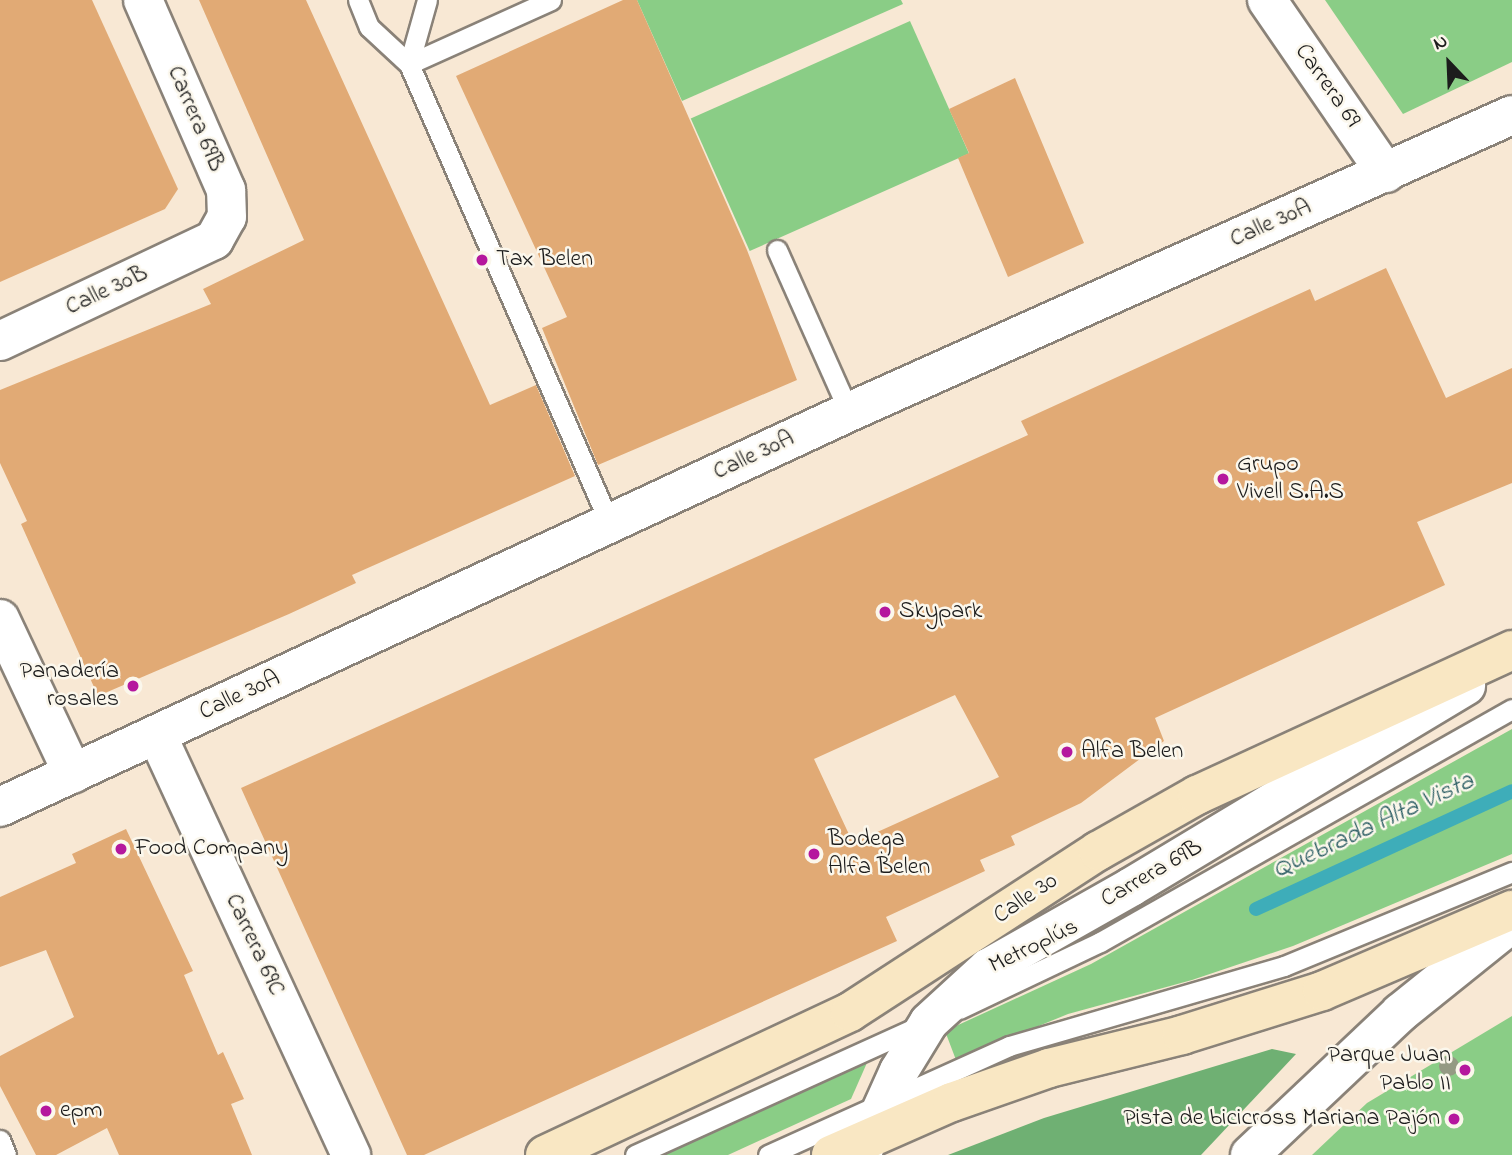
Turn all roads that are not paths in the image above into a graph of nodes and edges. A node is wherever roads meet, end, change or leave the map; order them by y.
1 (143, 0) edge
2 (358, 0) edge
3 (427, 0) edge
4 (551, 0) edge
5 (1267, 0) edge
6 (409, 64) junction
7 (1512, 116) edge
8 (1386, 173) junction
9 (214, 240) joint
10 (777, 250) dead end
11 (0, 341) edge
12 (849, 412) junction
13 (609, 522) junction
14 (0, 619) edge
15 (1512, 650) edge
16 (1512, 659) edge
17 (1512, 709) edge
18 (157, 735) junction
19 (73, 774) junction
20 (0, 807) edge
21 (1512, 872) edge
22 (1512, 910) edge
23 (1512, 923) edge
24 (929, 1022) junction
25 (884, 1102) junction
26 (0, 1140) edge
27 (864, 1147) edge
28 (6, 1155) edge
29 (351, 1155) edge
30 (545, 1155) edge
31 (635, 1155) edge
32 (768, 1155) edge
33 (831, 1155) edge
34 (1250, 1155) edge

1 - 9 street, Carrera 69B
2 - 6 lane
3 - 6 lane
4 - 6 lane
5 - 8 street, Carrera 69
6 - 13 lane
7 - 8 street, Calle 30A
8 - 12 street, Calle 30A
9 - 11 street, Calle 30B
10 - 12 lane
12 - 13 street, Calle 30A
13 - 18 street, Calle 30A
14 - 19 street
15 - 30 main road, Calle 30
16 - 24 street, Carrera 69B
17 - 24 lane, Metroplús
18 - 19 street, Calle 30A
18 - 29 street, Carrera 69C
19 - 20 street, Calle 30A
21 - 25 lane
22 - 27 main road
23 - 34 street
24 - 25 street, Carrera 69B
24 - 31 lane, Metroplús
25 - 27 street, Carrera 69B
25 - 32 lane
26 - 28 lane
27 - 33 main road

